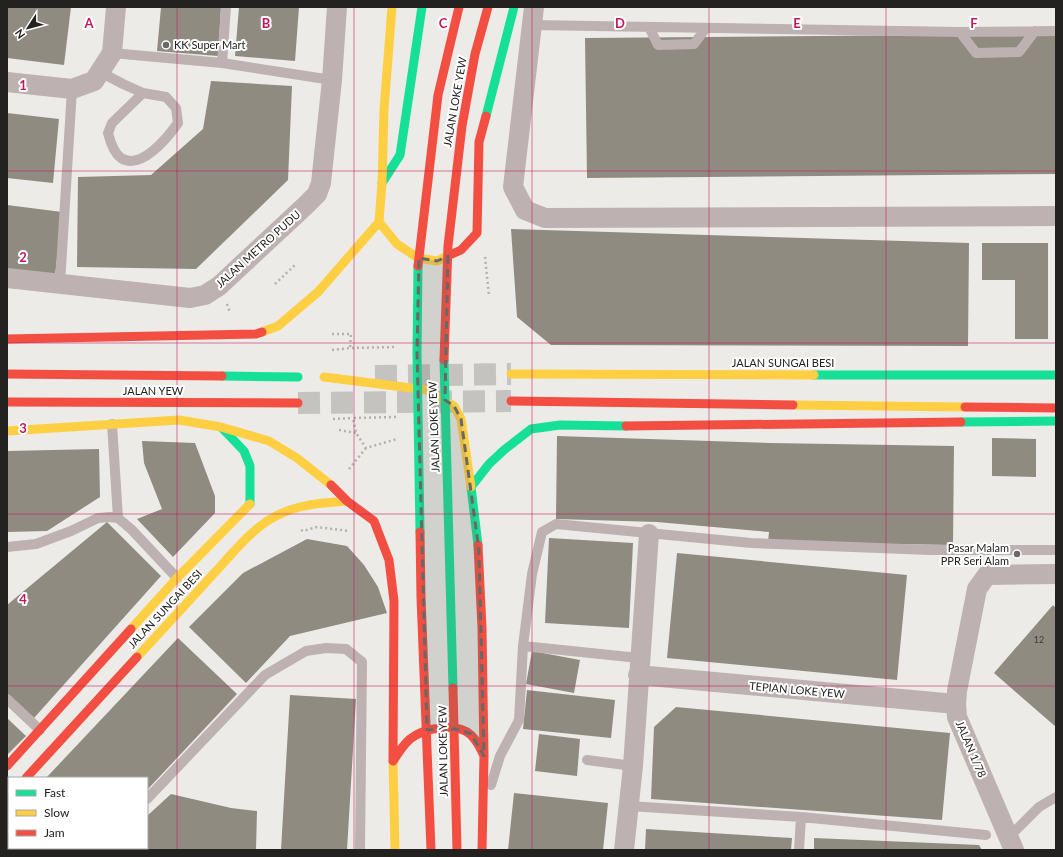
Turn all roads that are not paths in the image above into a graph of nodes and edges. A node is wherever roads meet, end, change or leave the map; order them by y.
1 (116, 7) edge
2 (226, 7) edge
3 (337, 7) edge
4 (392, 7) edge
5 (459, 7) edge
6 (488, 7) edge
7 (514, 7) edge
8 (421, 11) edge
9 (533, 16) edge
10 (649, 27) junction
11 (706, 28) junction
12 (1035, 31) junction
13 (1056, 31) edge
14 (960, 32) junction
15 (112, 53) junction
16 (222, 63) junction
17 (100, 72) junction
18 (332, 80) junction
19 (7, 82) edge
20 (72, 90) junction
21 (143, 93) junction
22 (382, 183) junction
23 (1056, 216) edge
24 (379, 222) junction
25 (7, 278) edge
26 (60, 284) junction
27 (7, 339) edge
28 (7, 374) edge
29 (511, 374) tunnel mouth
30 (1056, 375) edge
31 (298, 377) dead end
32 (324, 377) dead end
33 (511, 401) tunnel mouth
34 (7, 402) edge
35 (298, 403) tunnel mouth
36 (1056, 408) edge
37 (1056, 421) edge
38 (112, 424) junction
39 (221, 427) junction
40 (7, 431) edge
41 (471, 486) junction
42 (347, 501) junction
43 (118, 518) junction
44 (649, 534) junction
45 (7, 546) edge
46 (1056, 550) edge
47 (1056, 574) edge
48 (177, 578) junction
49 (523, 646) junction
50 (639, 667) junction
51 (7, 699) edge
52 (956, 704) junction
53 (40, 730) junction
54 (484, 756) junction
55 (586, 760) dead end
56 (393, 761) junction
57 (7, 766) edge
58 (633, 766) junction
59 (27, 777) edge
60 (1056, 797) edge
61 (148, 798) edge
62 (629, 806) junction
63 (483, 810) junction
64 (801, 817) junction
65 (986, 836) dead end
66 (1011, 844) edge
67 (360, 850) edge
68 (395, 850) edge
69 (431, 850) edge
70 (457, 850) edge
71 (482, 850) edge
72 (624, 850) edge
73 (799, 850) edge

1 - 15 street
2 - 16 lane
3 - 18 street, JALAN METRO PUDU
4 - 22 main road
5 - 69 main road, JALAN LOKE YEW, bridge
6 - 70 main road, JALAN LOKE YEW, bridge
7 - 24 main road
8 - 22 main road
9 - 10 lane
9 - 23 street
10 - 11 lane
10 - 11 lane
11 - 14 lane
12 - 13 lane
12 - 14 lane
12 - 14 lane
15 - 16 lane
15 - 17 street
16 - 18 lane
17 - 20 street
17 - 21 lane
18 - 26 street, JALAN METRO PUDU
19 - 20 street
20 - 26 lane
21 - 21 lane
22 - 24 main road
24 - 27 main road
25 - 26 street, JALAN METRO PUDU
28 - 31 main road, JALAN YEW
29 - 30 main road, JALAN SUNGAI BESI
32 - 41 main road
33 - 36 main road
34 - 35 main road, JALAN YEW
37 - 41 main road
38 - 39 main road
38 - 40 main road
38 - 43 lane
39 - 42 main road
39 - 48 main road, JALAN SUNGAI BESI
41 - 54 main road
42 - 56 main road
42 - 59 main road, JALAN SUNGAI BESI
43 - 45 lane
43 - 48 lane
44 - 46 lane
44 - 49 lane
44 - 50 street
47 - 52 street, JALAN 1/78
48 - 53 main road, JALAN SUNGAI BESI
49 - 50 lane
49 - 63 lane
50 - 52 street, TEPIAN LOKE YEW
50 - 58 street
51 - 53 lane
52 - 66 street, JALAN 1/78
53 - 57 main road, JALAN SUNGAI BESI
54 - 56 main road
54 - 63 main road
55 - 58 lane
56 - 68 main road
58 - 62 street
60 - 66 lane
61 - 67 lane
62 - 64 lane
62 - 72 street
63 - 71 main road
64 - 65 lane
64 - 73 lane

